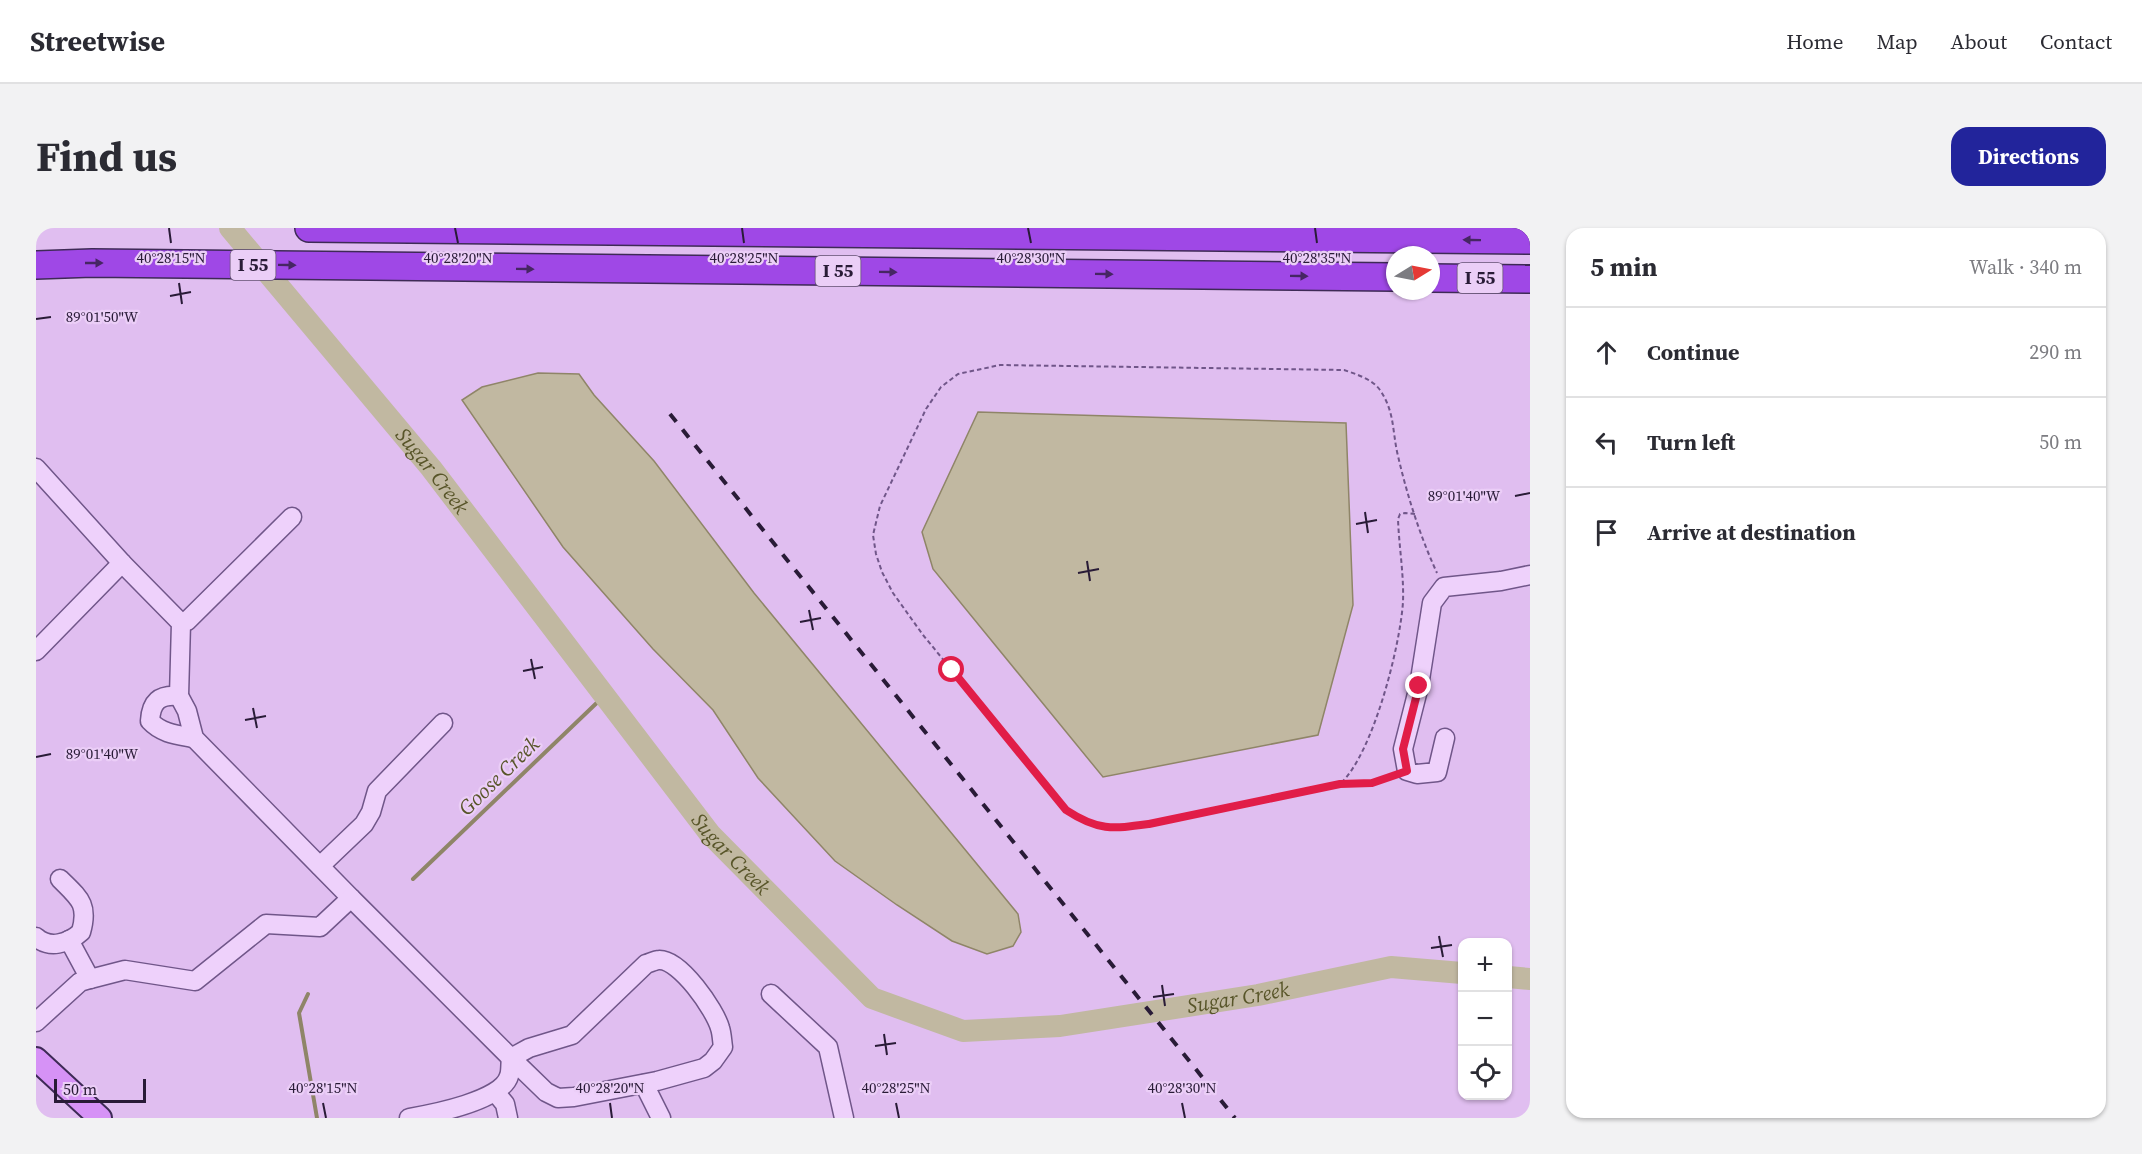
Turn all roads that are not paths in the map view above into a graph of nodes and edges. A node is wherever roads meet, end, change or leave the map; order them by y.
1 (309, 228) edge
2 (1530, 240) edge
3 (36, 265) edge
4 (1386, 277) edge
5 (1440, 278) edge
6 (1530, 279) edge
7 (36, 468) edge
8 (292, 517) dead end
9 (122, 563) junction
10 (1530, 575) edge
11 (181, 623) junction
12 (36, 651) edge
13 (179, 696) junction
14 (443, 723) dead end
15 (195, 738) junction
16 (1445, 738) dead end
17 (320, 866) junction
18 (60, 879) dead end
19 (351, 898) junction
20 (36, 937) edge
21 (69, 940) junction
22 (90, 979) junction
23 (771, 994) dead end
24 (36, 1022) edge
25 (510, 1058) junction
26 (36, 1059) edge
27 (644, 1084) junction
28 (495, 1093) junction
29 (100, 1118) edge
30 (409, 1118) edge
31 (508, 1118) edge
32 (661, 1118) edge
33 (844, 1118) edge

2 -> 1 highway, I 55
3 -> 4 highway, I 55
5 - 6 highway, I 55
7 - 9 lane
8 - 11 lane
9 - 11 lane
9 - 12 lane
10 - 16 lane
11 - 13 lane
13 - 15 lane
13 - 15 lane
14 - 17 lane
15 - 17 lane
17 - 19 lane
18 - 21 lane
19 - 22 lane
19 - 25 lane
20 - 21 lane
21 - 22 lane
22 - 24 lane
23 - 33 lane
25 - 27 lane
25 - 27 lane
25 - 28 lane
26 - 29 main road
27 - 32 lane
28 - 30 lane
28 - 31 lane

